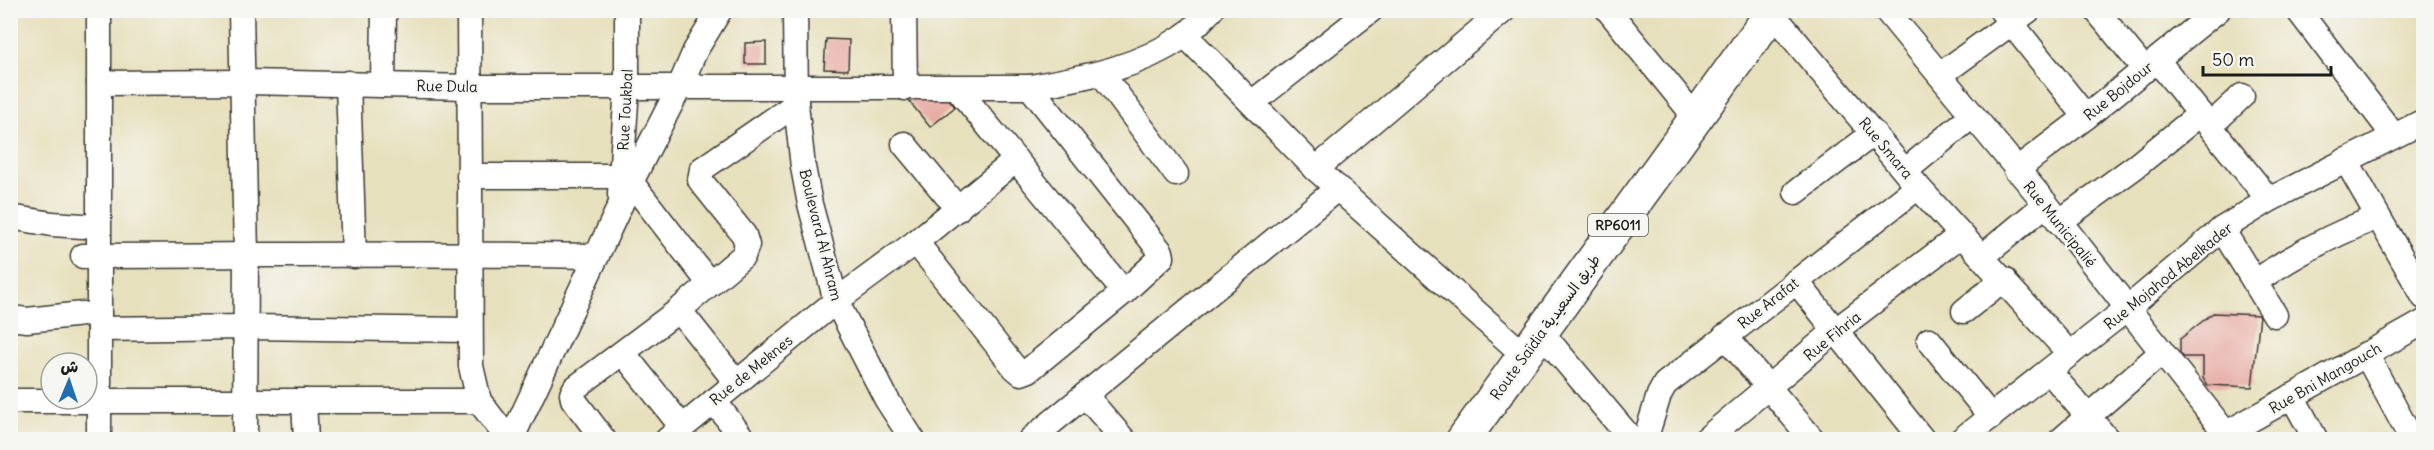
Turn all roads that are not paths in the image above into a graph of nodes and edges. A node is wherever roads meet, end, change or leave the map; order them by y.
1 (83, 10) edge
2 (99, 10) edge
3 (241, 10) edge
4 (384, 10) edge
5 (469, 10) edge
6 (627, 10) edge
7 (698, 10) edge
8 (720, 10) edge
9 (795, 10) edge
10 (904, 10) edge
11 (1211, 10) edge
12 (1371, 10) edge
13 (1504, 10) edge
14 (1608, 10) edge
15 (1886, 10) edge
16 (2096, 10) edge
17 (2298, 10) edge
18 (1773, 12) edge
19 (2013, 15) edge
20 (2203, 15) edge
21 (1185, 35) junction
22 (695, 51) junction
23 (2151, 65) junction
24 (1102, 74) junction
25 (1940, 75) junction
26 (243, 82) junction
27 (99, 83) junction
28 (348, 83) junction
29 (383, 85) junction
30 (680, 86) junction
31 (469, 87) junction
32 (627, 87) junction
33 (1030, 87) junction
34 (904, 88) junction
35 (957, 88) junction
36 (795, 96) junction
37 (2242, 96) dead end
38 (1253, 102) junction
39 (1972, 116) junction
40 (2086, 117) junction
41 (1696, 118) junction
42 (2205, 120) junction
43 (2424, 121) edge
44 (1874, 133) junction
45 (2394, 135) junction
46 (904, 144) dead end
47 (1016, 160) junction
48 (2346, 160) junction
49 (1316, 169) junction
50 (2016, 170) junction
51 (1176, 174) dead end
52 (469, 176) junction
53 (626, 179) junction
54 (1911, 179) junction
55 (1338, 188) junction
56 (1796, 192) dead end
57 (2269, 200) junction
58 (958, 209) junction
59 (2052, 213) junction
60 (10, 217) edge
61 (2378, 217) junction
62 (83, 226) junction
63 (2222, 230) junction
64 (1961, 235) junction
65 (916, 242) junction
66 (469, 253) junction
67 (91, 256) junction
68 (246, 256) junction
69 (354, 256) junction
70 (597, 256) junction
71 (1982, 257) junction
72 (2004, 279) junction
73 (1796, 280) junction
74 (2255, 282) junction
75 (710, 284) junction
76 (1125, 292) junction
77 (2424, 297) edge
78 (836, 301) junction
79 (2128, 308) junction
80 (679, 310) junction
81 (1964, 311) dead end
82 (2275, 315) dead end
83 (10, 318) edge
84 (91, 321) junction
85 (2424, 322) edge
86 (246, 327) junction
87 (469, 330) junction
88 (1835, 332) junction
89 (1725, 336) junction
90 (1929, 340) dead end
91 (1533, 344) junction
92 (85, 351) edge
93 (90, 351) edge
94 (2162, 352) junction
95 (624, 354) junction
96 (2070, 354) junction
97 (2367, 354) junction
98 (2049, 371) junction
99 (736, 382) junction
100 (1770, 388) junction
101 (1085, 394) junction
102 (2292, 396) junction
103 (99, 400) edge
104 (304, 400) junction
105 (10, 401) edge
106 (39, 401) edge
107 (245, 401) junction
108 (479, 401) junction
109 (714, 401) junction
110 (87, 411) edge
111 (92, 411) edge
112 (2087, 416) junction
113 (1991, 417) junction
114 (674, 433) edge
115 (2229, 436) edge
116 (83, 440) edge
117 (99, 440) edge
118 (245, 440) edge
119 (306, 440) edge
120 (510, 440) edge
121 (604, 440) edge
122 (744, 440) edge
123 (914, 440) edge
124 (1030, 440) edge
125 (1124, 440) edge
126 (1463, 440) edge
127 (1632, 440) edge
128 (1646, 440) edge
129 (1705, 440) edge
130 (1813, 440) edge
131 (1923, 440) edge
132 (1961, 440) edge
133 (2061, 440) edge
134 (2108, 440) edge
135 (2316, 440) edge
136 (2412, 440) edge

1 - 62 street
2 - 27 street
3 - 26 street
4 - 29 street
5 - 31 street
6 - 32 street, Rue Toukbal
7 - 22 street
8 - 22 street
9 - 36 street, Boulevard Al Ahram
10 - 34 street
11 - 21 street, Rue Dula
12 - 38 street
13 - 49 street
14 - 41 street
15 - 25 street, Rue Municipalié
16 - 23 street
17 - 45 street
18 - 41 highway, Route Saïdia طريق السعيدية / RP6011
18 - 44 street, Rue Smara
19 - 25 street
19 - 40 street
20 - 23 street, Rue Bojdour
21 - 24 street, Rue Dula
21 - 38 street
22 - 30 street
23 - 40 street, Rue Bojdour
23 - 42 street
24 - 33 street, Rue Dula
24 - 51 street
25 - 39 street, Rue Municipalié
26 - 27 street, Rue Dula
26 - 28 street, Rue Dula
26 - 68 street
27 - 67 street
28 - 29 street, Rue Dula
28 - 69 street
29 - 31 street, Rue Dula
30 - 32 street, Rue Dula
30 - 36 street, Rue Dula
30 - 53 street
31 - 32 street, Rue Dula
31 - 52 street
32 - 53 street, Rue Toukbal
33 - 35 street, Rue Dula
33 - 76 street
34 - 35 street, Rue Dula
34 - 36 street, Rue Dula
35 - 47 street
36 - 75 street
36 - 78 street, Boulevard Al Ahram
37 - 42 street
38 - 49 street
39 - 50 street, Rue Municipalié
39 - 54 street, Rue Arafat
40 - 50 street, Rue Bojdour
41 - 91 highway, Route Saïdia طريق السعيدية / RP6011
42 - 57 street
42 - 59 street
43 - 45 street, Rue Mojahod Abelkader
44 - 54 street, Rue Smara
44 - 56 street
45 - 48 street, Rue Mojahod Abelkader
46 - 58 street
47 - 58 street, Rue de Meknes
47 - 76 street
48 - 57 street, Rue Mojahod Abelkader
48 - 61 street
49 - 55 street
50 - 59 street, Rue Municipalié
52 - 53 street
52 - 66 street
53 - 70 street
53 - 75 street
54 - 64 street, Rue Smara
54 - 73 street, Rue Arafat
55 - 91 street
55 - 101 street
57 - 63 street, Rue Mojahod Abelkader
58 - 65 street, Rue de Meknes
59 - 71 street
59 - 79 street, Rue Municipalié
60 - 62 street
61 - 74 street
61 - 77 street
62 - 67 street
63 - 74 street
63 - 79 street, Rue Mojahod Abelkader
64 - 71 street, Rue Smara
64 - 88 street, Rue Fihria
65 - 76 street
65 - 78 street, Rue de Meknes
66 - 69 street
66 - 70 street
66 - 87 street
67 - 68 street
67 - 84 street
68 - 69 street
68 - 86 street
70 - 120 street
71 - 72 street, Rue Smara
72 - 81 street
72 - 96 street, Rue Smara
73 - 88 street
73 - 89 street, Rue Arafat
74 - 82 street
75 - 80 street
78 - 99 street, Rue de Meknes
78 - 123 street, Boulevard Al Ahram
79 - 94 street, Rue Municipalié
79 - 96 street, Rue Mojahod Abelkader
80 - 95 street
80 - 99 street
83 - 84 street
84 - 86 street
84 - 92 street
84 - 93 street
85 - 97 street, Rue Bni Mangouch
86 - 87 street
86 - 107 street
87 - 108 street
88 - 100 street, Rue Fihria
88 - 131 street
89 - 100 street
89 - 128 street, Rue Arafat
90 - 113 street
91 - 126 highway, Route Saïdia طريق السعيدية / RP6011
91 - 127 street
94 - 112 street
94 - 115 street, Rue Municipalié
95 - 114 street
95 - 121 street
96 - 98 street, Rue Mojahod Abelkader
97 - 102 street, Rue Bni Mangouch
97 - 136 street
98 - 112 street
98 - 113 street, Rue Mojahod Abelkader
99 - 109 street, Rue de Meknes
100 - 129 street, Rue Fihria
100 - 130 street
101 - 124 street
101 - 125 street
102 - 115 street, Rue Bni Mangouch
102 - 135 street
103 - 107 street
104 - 107 street
104 - 108 street
104 - 119 street
105 - 106 street
107 - 118 street
108 - 120 street
109 - 114 street, Rue de Meknes
109 - 122 street
110 - 116 street
111 - 117 street
112 - 133 street
112 - 134 street
113 - 132 street, Rue Mojahod Abelkader

